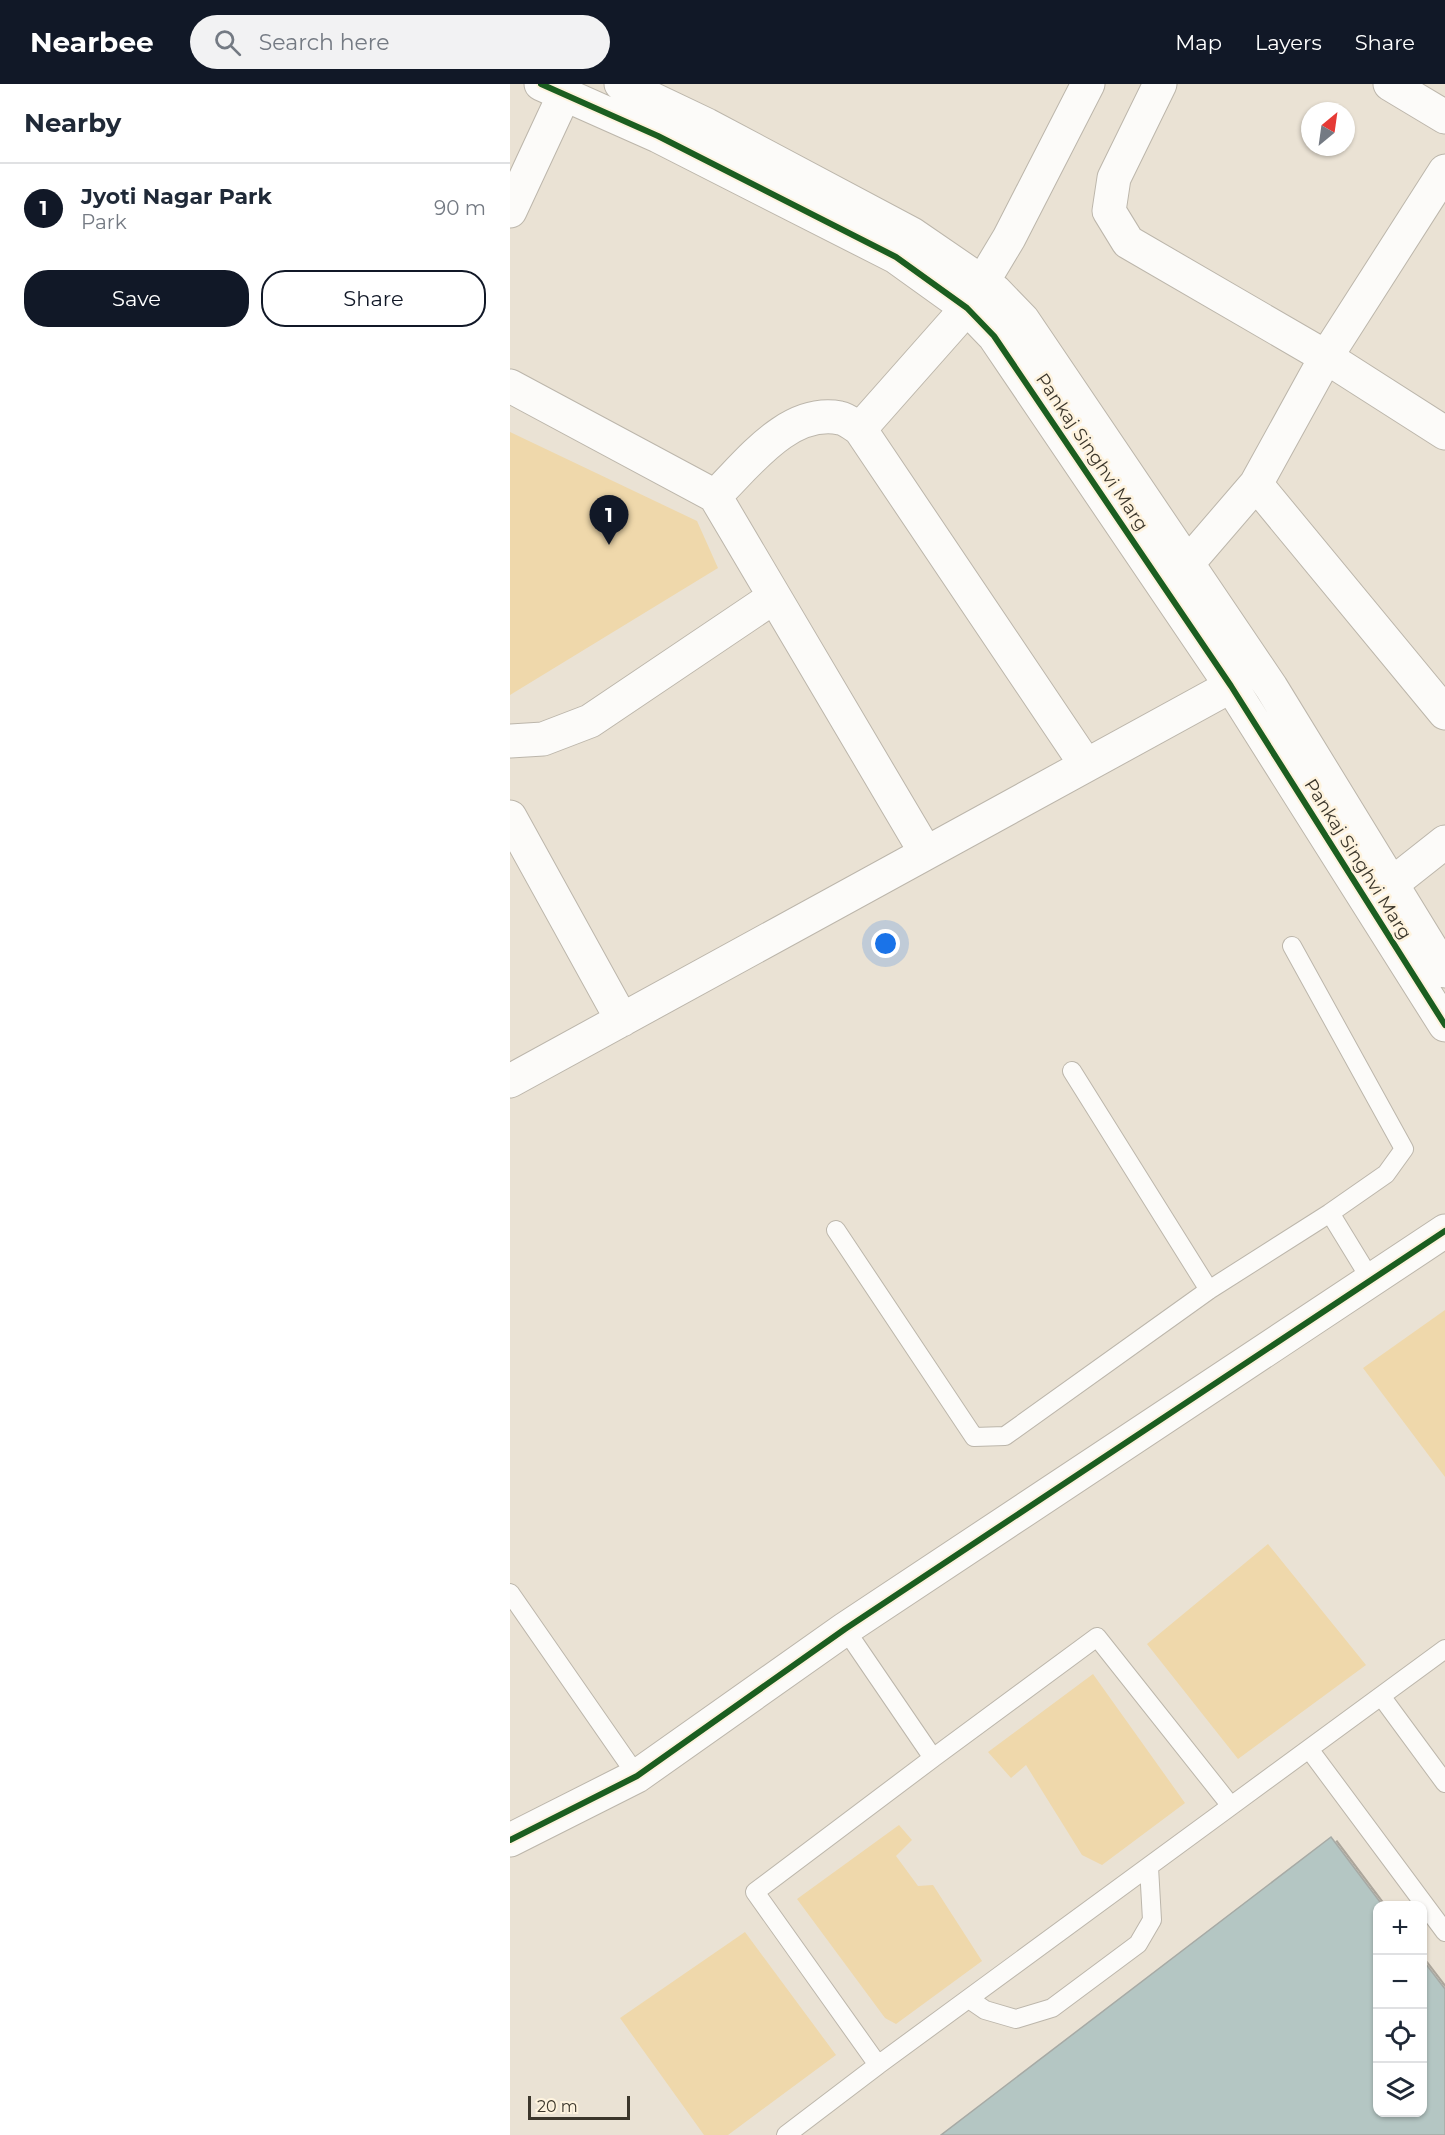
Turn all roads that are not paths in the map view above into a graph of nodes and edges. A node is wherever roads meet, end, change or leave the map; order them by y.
1 (621, 84) edge
2 (1088, 84) edge
3 (1160, 84) edge
4 (1390, 84) edge
5 (557, 88) edge
6 (1445, 117) edge
7 (1442, 183) edge
8 (510, 211) edge
9 (975, 295) junction
10 (1326, 357) junction
11 (510, 386) edge
12 (860, 429) junction
13 (1445, 433) edge
14 (1256, 484) junction
15 (715, 496) junction
16 (1188, 562) junction
17 (774, 597) junction
18 (1231, 686) junction
19 (1445, 713) edge
20 (510, 741) edge
21 (1086, 765) junction
22 (510, 817) edge
23 (1445, 842) edge
24 (926, 853) junction
25 (1379, 894) junction
26 (1292, 946) dead end
27 (1445, 971) edge
28 (622, 1020) junction
29 (1445, 1024) edge
30 (1072, 1071) dead end
31 (510, 1081) edge
32 (1330, 1213) junction
33 (836, 1230) dead end
34 (1445, 1231) edge
35 (1371, 1280) junction
36 (1209, 1290) junction
37 (510, 1593) edge
38 (845, 1629) junction
39 (1445, 1649) edge
40 (1381, 1696) junction
41 (1309, 1749) junction
42 (933, 1758) junction
43 (637, 1776) junction
44 (1445, 1783) edge
45 (1231, 1806) junction
46 (510, 1840) edge
47 (1149, 1867) junction
48 (1445, 1932) edge
49 (969, 1999) junction
50 (878, 2065) junction
51 (786, 2135) edge

1 - 9 street, Pankaj Singhvi Marg
2 - 9 street
3 - 10 street
4 - 6 street
5 - 8 street
5 - 9 street, Pankaj Singhvi Marg
7 - 10 street
9 - 12 street
9 - 16 street, Pankaj Singhvi Marg
9 - 18 street, Pankaj Singhvi Marg
10 - 13 street
10 - 14 street
11 - 15 street
12 - 15 street
12 - 21 street
14 - 16 street
14 - 19 street
15 - 17 street
16 - 25 street, Pankaj Singhvi Marg
17 - 20 street
17 - 24 street
18 - 21 street
18 - 25 street, Pankaj Singhvi Marg
21 - 24 street
22 - 28 street
23 - 25 street
24 - 28 street
25 - 27 street, Pankaj Singhvi Marg
25 - 29 street, Pankaj Singhvi Marg
26 - 32 lane
28 - 31 street
30 - 36 lane
32 - 35 lane
32 - 36 lane
33 - 36 lane
34 - 35 street
35 - 38 street
37 - 43 lane
38 - 42 lane
38 - 43 street
39 - 40 lane
40 - 41 lane
40 - 44 lane
41 - 45 lane
41 - 48 lane
42 - 45 lane
42 - 50 lane
43 - 46 street
45 - 47 lane
47 - 49 lane
47 - 49 lane
49 - 50 lane
50 - 51 lane

